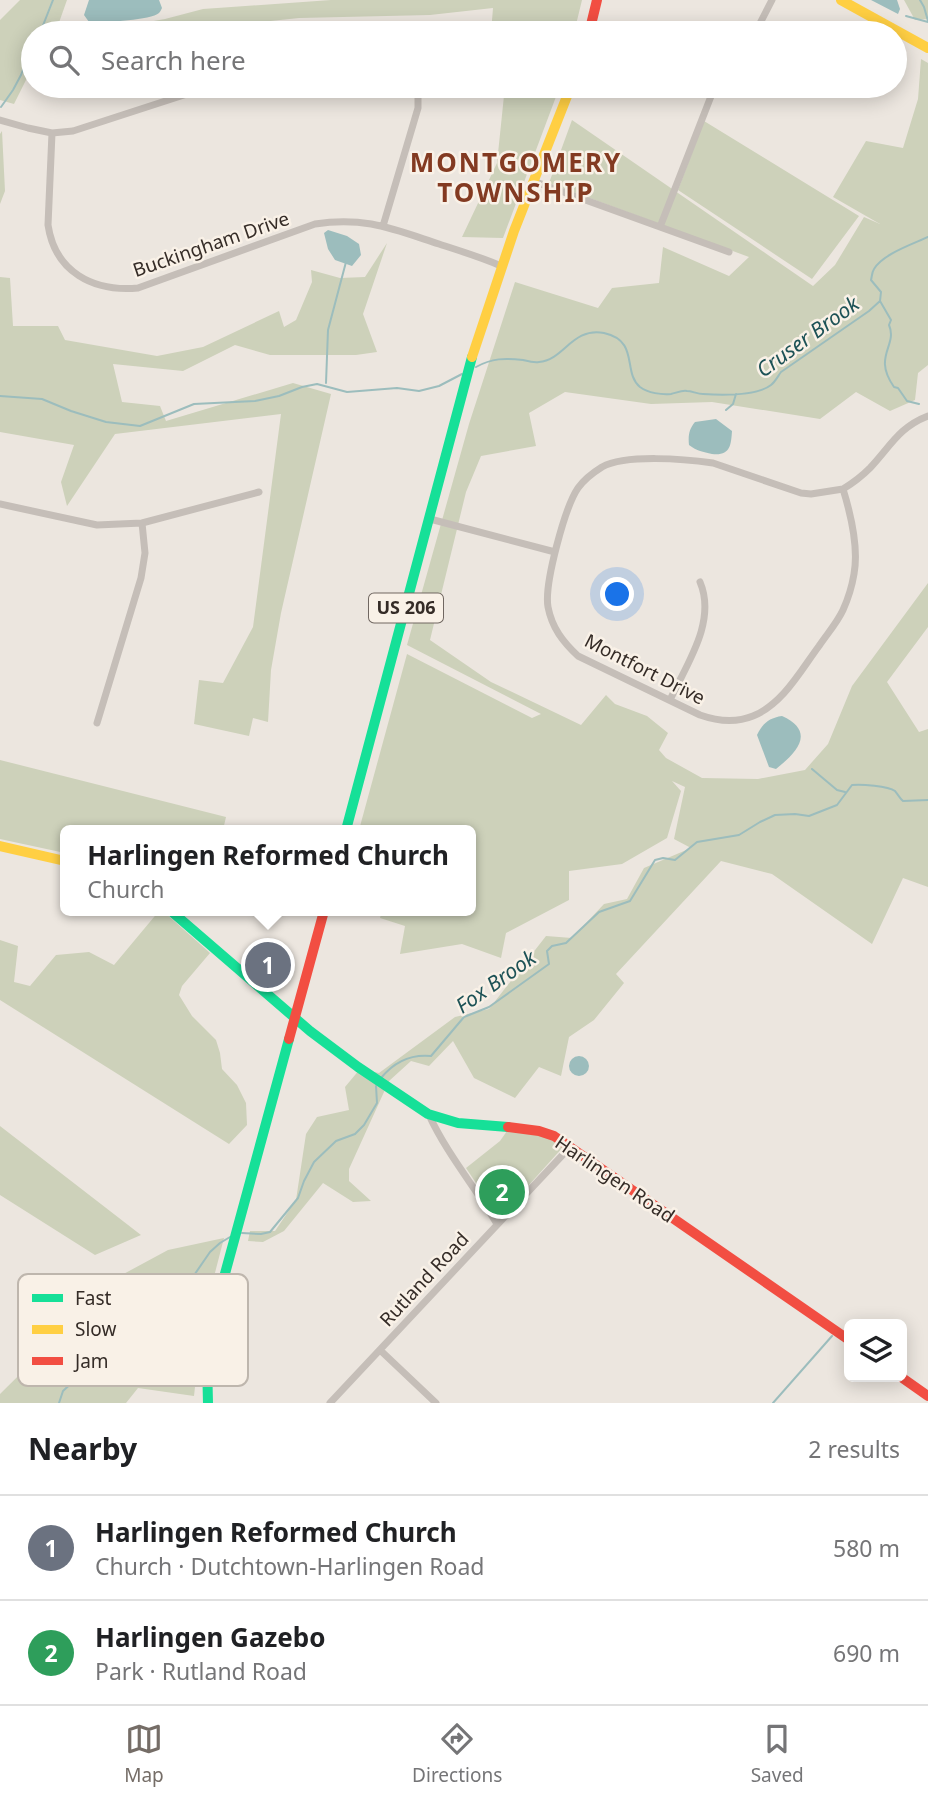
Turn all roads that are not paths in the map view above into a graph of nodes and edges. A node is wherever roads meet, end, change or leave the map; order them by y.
1 (597, 0) edge
2 (772, 0) edge
3 (841, 0) edge
4 (592, 21) edge
5 (761, 21) edge
6 (879, 21) edge
7 (907, 36) edge
8 (928, 48) edge
9 (175, 98) edge
10 (418, 98) edge
11 (565, 98) edge
12 (710, 98) edge
13 (0, 120) edge
14 (52, 133) junction
15 (533, 181) junction
16 (383, 226) junction
17 (660, 227) junction
18 (729, 252) dead end
19 (502, 266) junction
20 (928, 416) edge
21 (844, 489) junction
22 (259, 492) dead end
23 (0, 504) edge
24 (430, 519) junction
25 (142, 523) junction
26 (555, 552) junction
27 (700, 582) dead end
28 (670, 701) junction
29 (97, 723) dead end
30 (347, 825) edge
31 (0, 846) edge
32 (60, 860) edge
33 (177, 916) edge
34 (323, 916) edge
35 (294, 1018) junction
36 (428, 1114) junction
37 (570, 1146) junction
38 (497, 1224) junction
39 (224, 1274) edge
40 (844, 1337) edge
41 (380, 1350) junction
42 (907, 1381) edge
43 (928, 1396) edge
44 (330, 1403) edge
45 (436, 1403) edge

1 - 4 main road
2 - 5 street
3 - 6 main road
7 - 8 main road
9 - 14 street
10 - 16 street
11 - 15 main road, US 206
12 - 17 street
13 - 14 street
14 - 16 street, Buckingham Drive
15 - 17 street
15 - 19 main road, US 206
16 - 19 street, Buckingham Drive
17 - 18 street
19 - 24 main road, US 206
20 - 21 street
21 - 26 street, Montfort Drive
21 - 28 street, Montfort Drive
22 - 25 street
23 - 25 street
24 - 26 street
24 - 30 main road, US 206
25 - 29 street
26 - 28 street, Montfort Drive
27 - 28 street
31 - 32 main road
33 - 35 main road, Harlingen Road
34 - 35 main road
35 - 36 main road, Harlingen Road
35 - 39 main road
36 - 37 main road, Harlingen Road
36 - 38 street
37 - 38 street, Rutland Road
37 - 40 main road, Harlingen Road
38 - 41 street, Rutland Road
41 - 44 street, Rutland Road
41 - 45 street
42 - 43 main road

